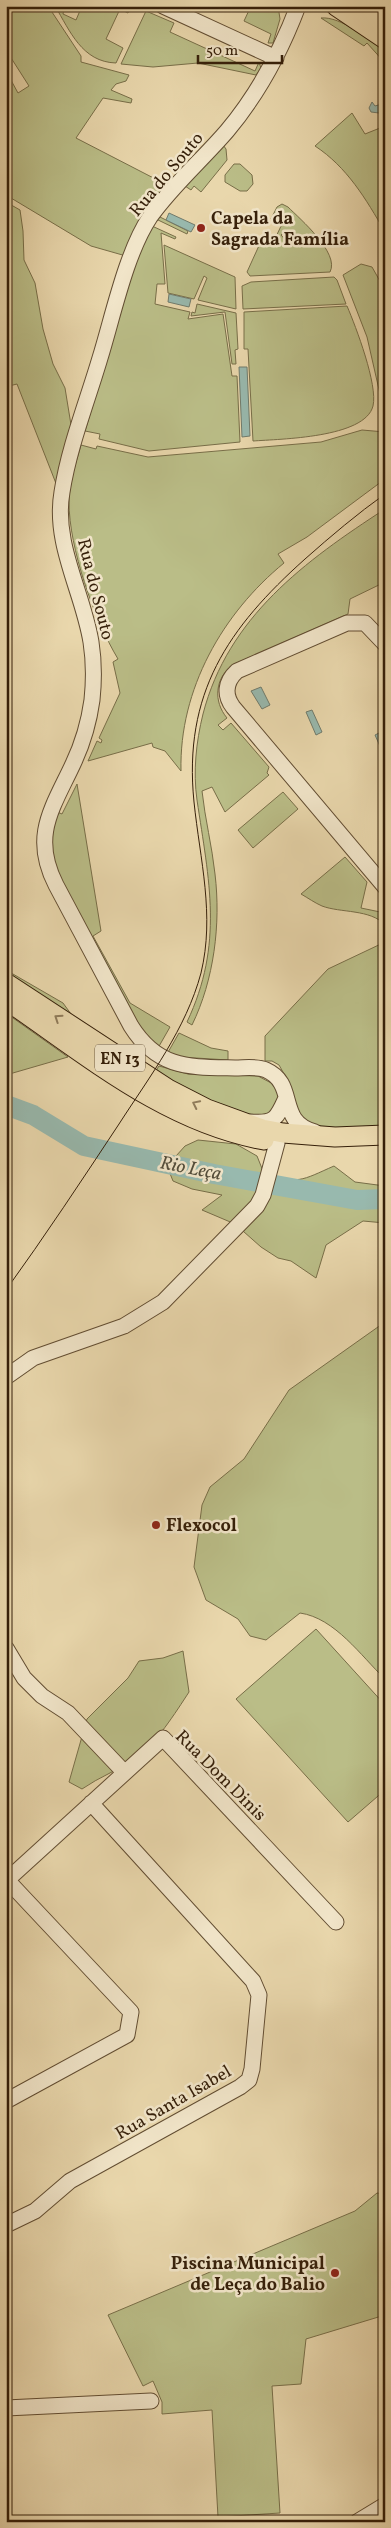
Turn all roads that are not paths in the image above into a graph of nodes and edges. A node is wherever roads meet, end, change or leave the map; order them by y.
1 (164, 6) edge
2 (298, 6) edge
3 (336, 6) edge
4 (366, 6) edge
5 (385, 20) edge
6 (385, 39) edge
7 (276, 58) junction
8 (385, 644) edge
9 (385, 886) edge
10 (6, 983) edge
11 (6, 1000) edge
12 (286, 1098) junction
13 (241, 1121) junction
14 (385, 1135) edge
15 (336, 1137) junction
16 (277, 1142) junction
17 (385, 1145) edge
18 (6, 1377) edge
19 (6, 1648) edge
20 (124, 1772) junction
21 (91, 1804) junction
22 (7, 1881) edge
23 (336, 1922) dead end
24 (6, 2101) edge
25 (6, 2225) edge
26 (150, 2400) dead end
27 (6, 2408) edge
28 (385, 2505) edge
29 (357, 2522) edge

1 - 7 street
2 - 7 street, Rua do Souto
3 - 6 main road
4 - 5 main road
7 - 12 street, Rua do Souto
8 - 9 street
13 -> 10 main road, EN 13
11 - 16 main road, EN 13
12 - 13 street
12 - 15 street, Rua do Souto
13 - 15 main road, EN 13
14 - 15 main road, EN 13
16 - 17 main road, EN 13
16 - 18 street
19 - 20 street
20 - 21 street, Rua Dom Dinis
20 - 23 street, Rua Dom Dinis
21 - 22 street, Rua Dom Dinis
21 - 25 street, Rua Santa Isabel
22 - 24 street
26 - 27 street
28 - 29 street

